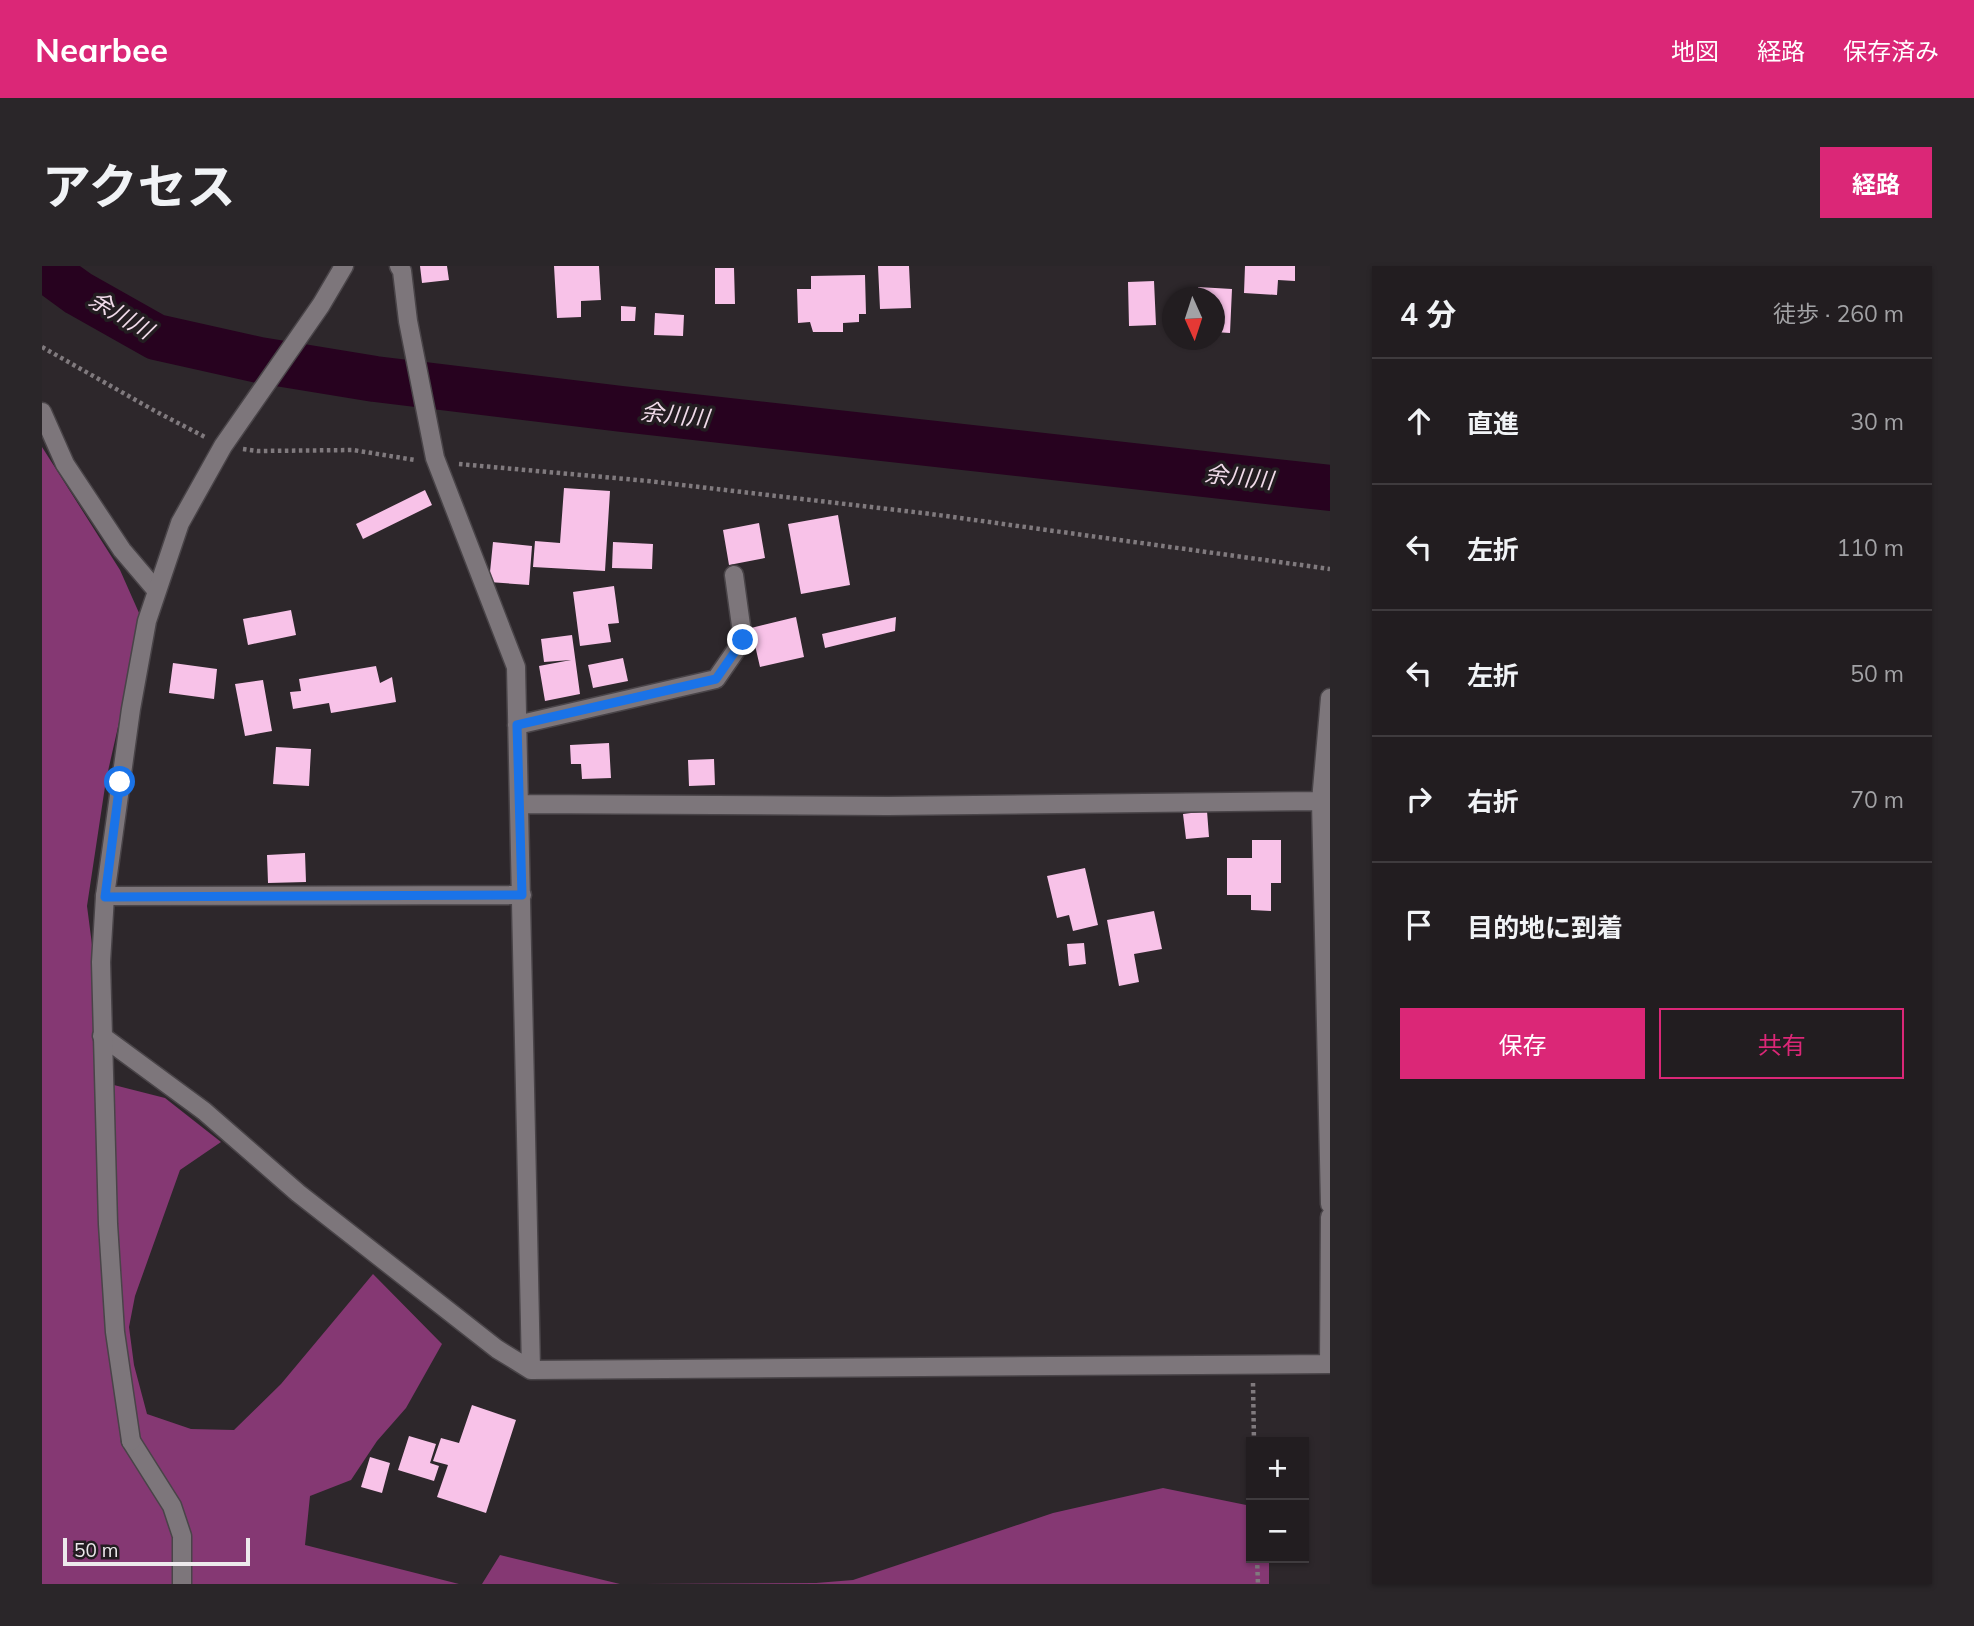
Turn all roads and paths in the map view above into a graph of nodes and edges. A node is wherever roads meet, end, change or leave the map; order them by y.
1 (344, 266) edge
2 (399, 266) edge
3 (42, 347) edge
4 (42, 412) edge
5 (228, 438) junction
6 (436, 461) junction
7 (1330, 569) edge
8 (734, 575) dead end
9 (156, 590) junction
10 (1330, 698) edge
11 (517, 725) junction
12 (1321, 802) junction
13 (520, 804) junction
14 (522, 895) junction
15 (105, 897) junction
16 (102, 1036) junction
17 (1330, 1204) edge
18 (1330, 1217) edge
19 (1330, 1364) edge
20 (1253, 1365) junction
21 (531, 1370) junction
22 (1254, 1437) edge
23 (1257, 1563) edge
24 (182, 1584) edge
25 (1258, 1584) edge

1 - 5 street
2 - 6 street
3 - 5 path
4 - 9 street
5 - 6 path
5 - 9 street
6 - 7 path
6 - 11 street
8 - 11 street
9 - 15 street
10 - 12 street
11 - 13 street
12 - 13 street
12 - 17 street
13 - 14 street
14 - 15 street
14 - 21 street
15 - 16 street
16 - 21 street
16 - 24 street
18 - 19 street
19 - 20 street
20 - 21 street
20 - 22 path
23 - 25 path

